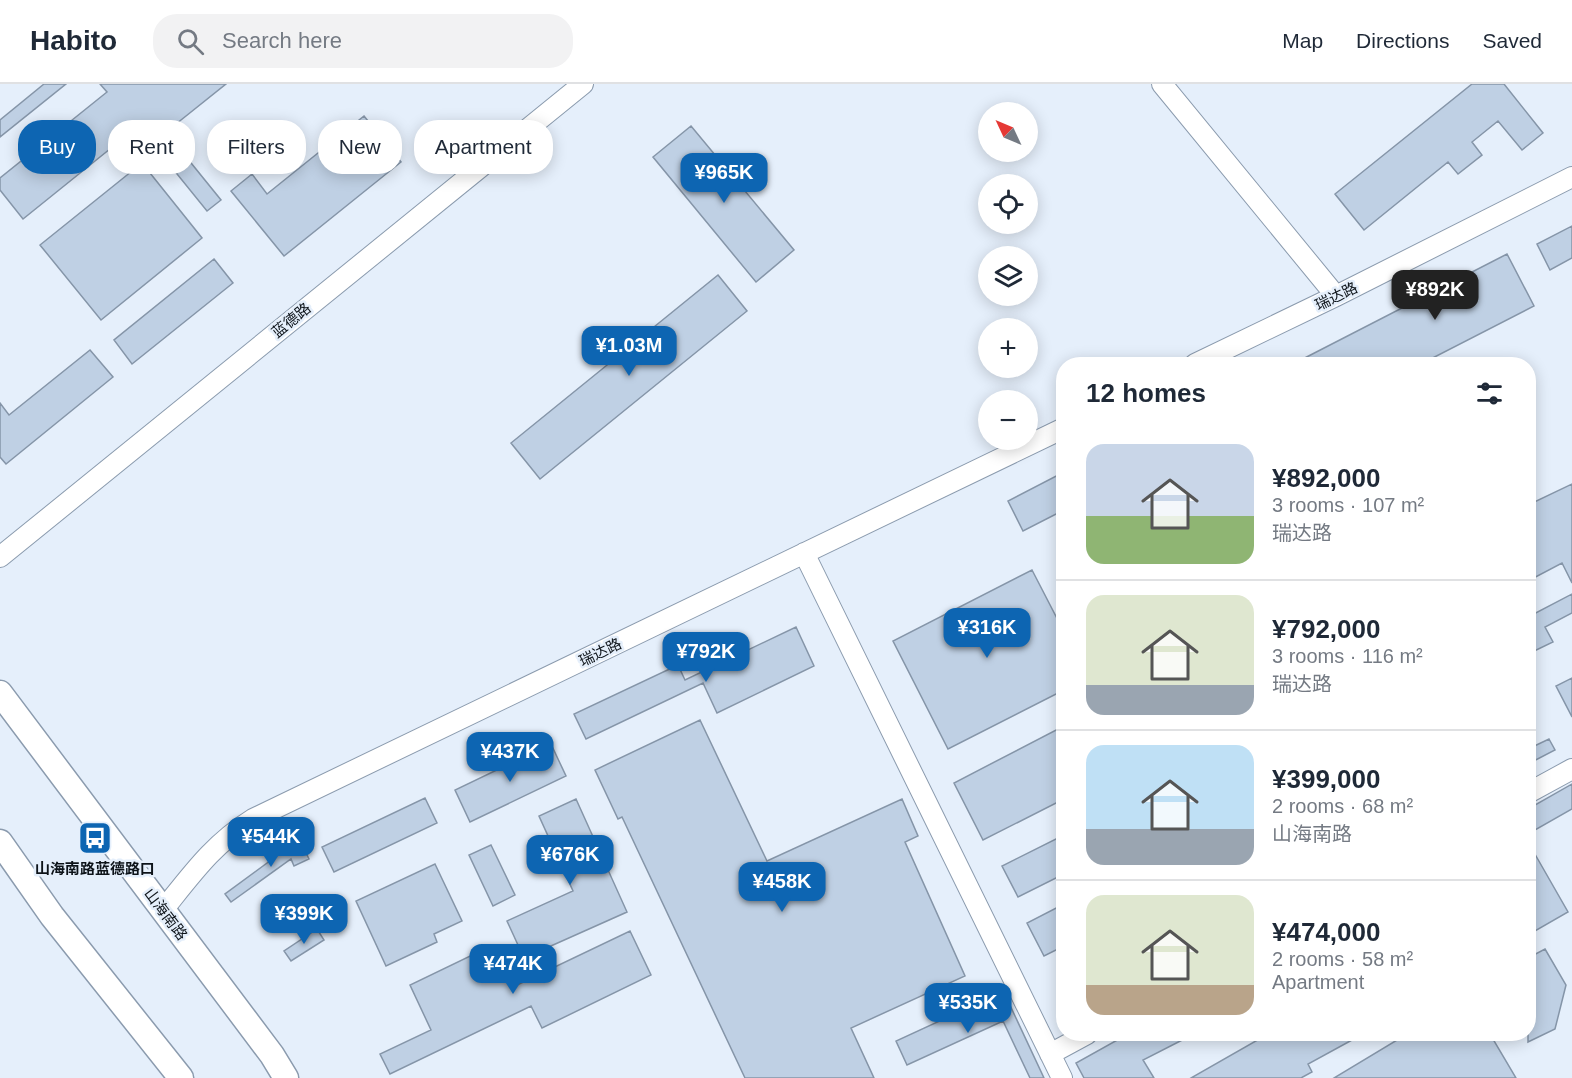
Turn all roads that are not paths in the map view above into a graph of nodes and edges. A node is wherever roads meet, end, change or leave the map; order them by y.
1 (583, 84) edge
2 (1162, 84) edge
3 (1572, 177) edge
4 (1336, 296) junction
5 (1210, 357) edge
6 (1056, 432) edge
7 (804, 553) junction
8 (0, 557) edge
9 (0, 693) edge
10 (1572, 769) edge
11 (1536, 789) edge
12 (0, 842) edge
13 (163, 910) junction
14 (1074, 1041) edge
15 (1050, 1054) junction
16 (182, 1078) edge
17 (286, 1078) edge
18 (1062, 1078) edge

1 - 8 street, 蓝德路
2 - 4 street
3 - 4 street, 瑞达路
4 - 5 street, 瑞达路
6 - 7 street, 瑞达路
7 - 13 street, 瑞达路
7 - 15 street
9 - 13 main road, 山海南路
10 - 11 street
12 - 16 main road
13 - 17 main road, 山海南路
14 - 15 street
15 - 18 street

